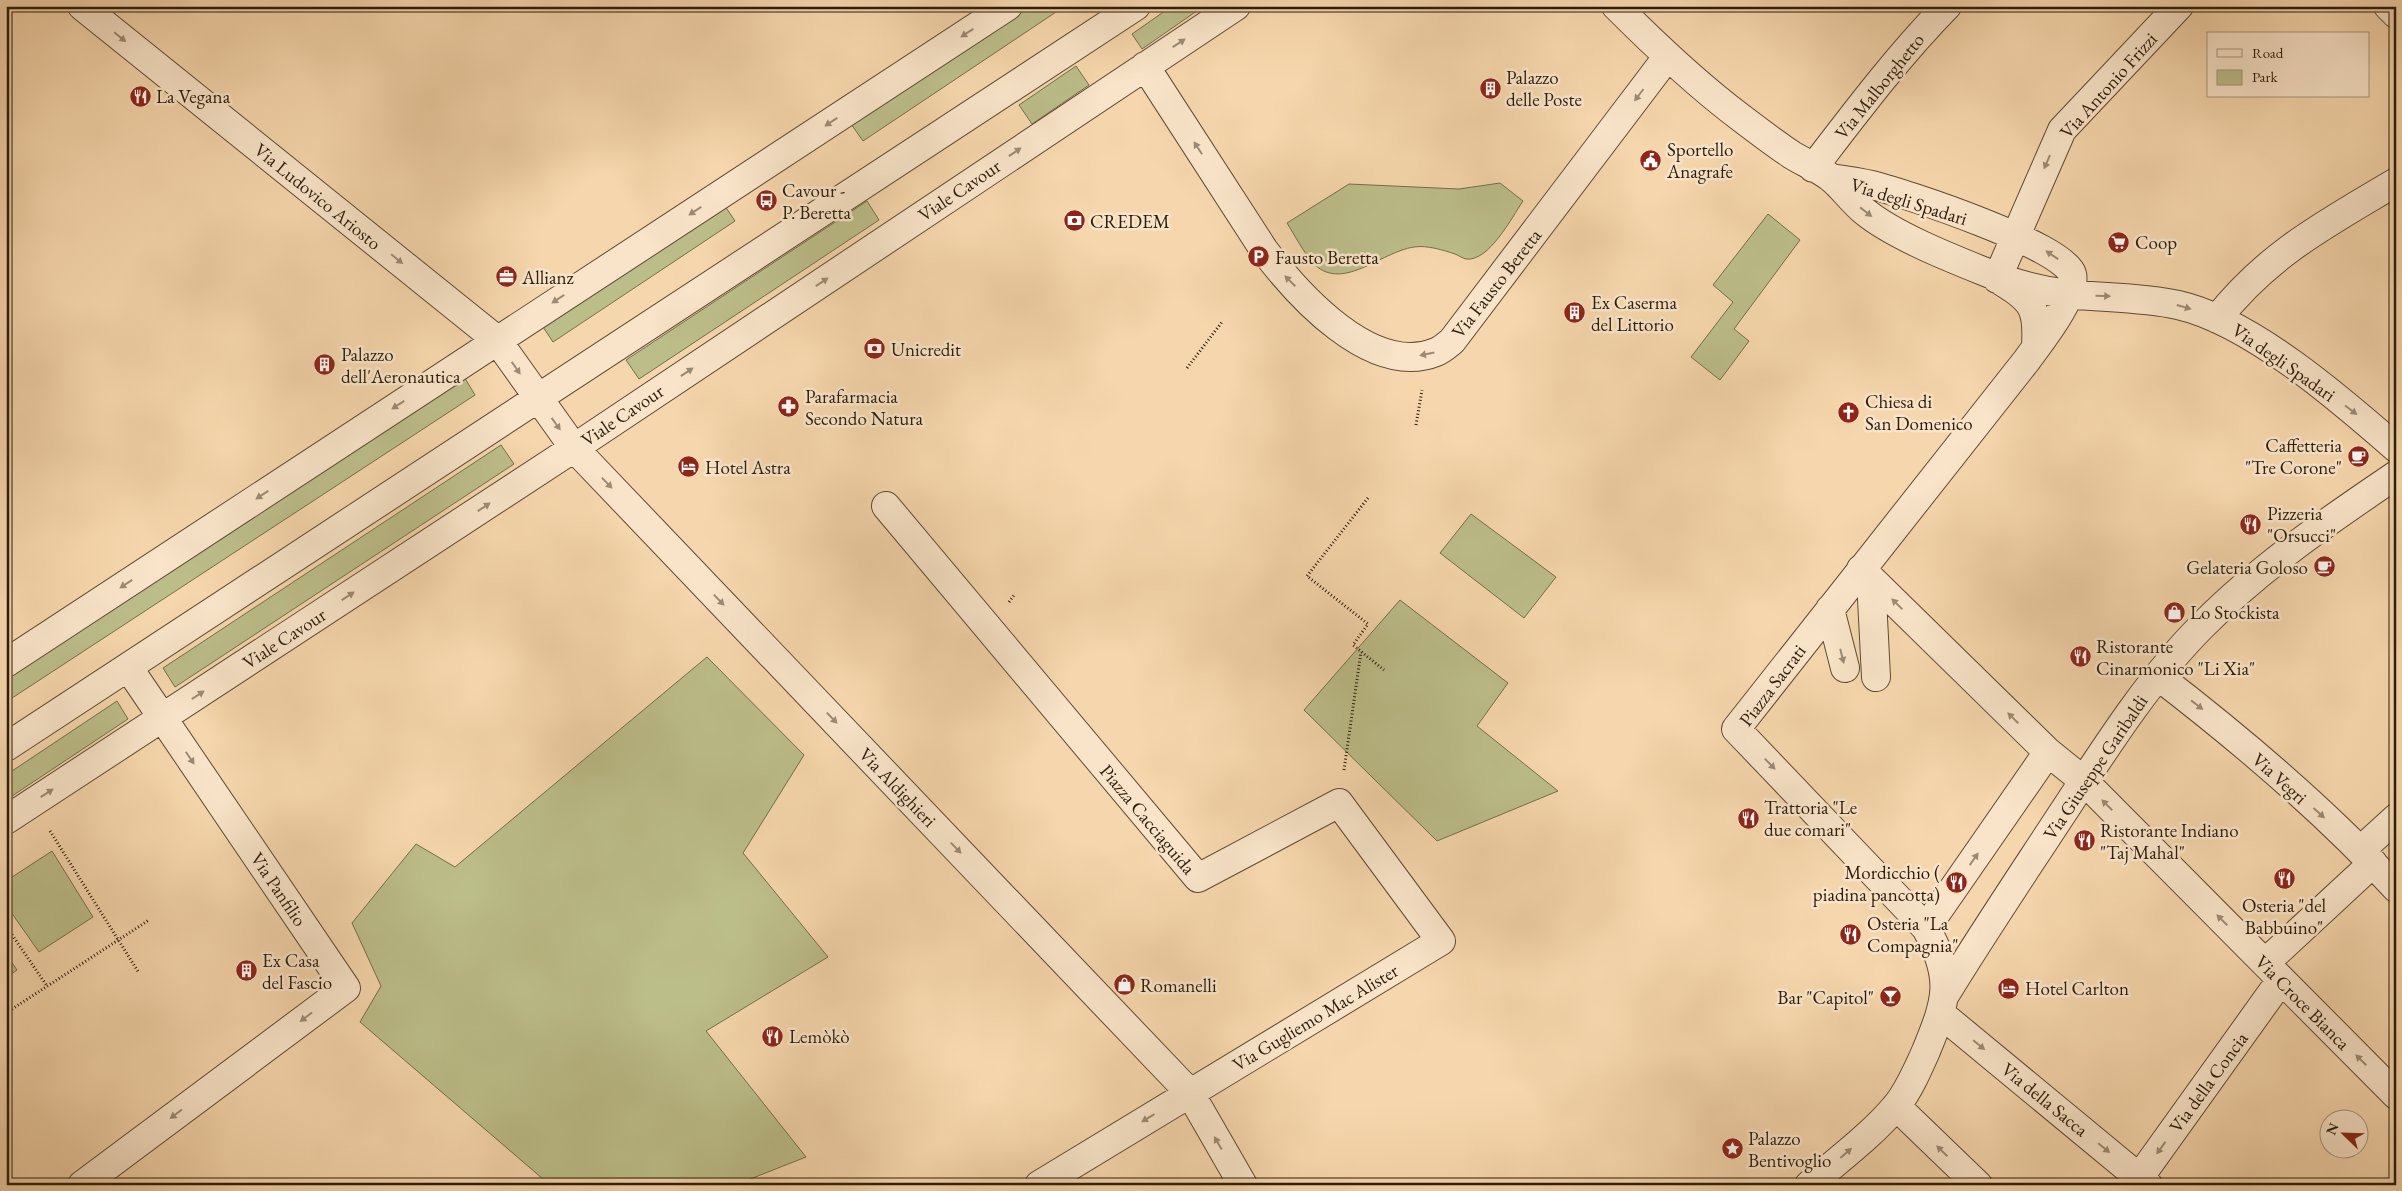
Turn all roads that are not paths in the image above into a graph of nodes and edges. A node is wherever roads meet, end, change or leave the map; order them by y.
1 (82, 6) edge
2 (1008, 6) edge
3 (1136, 6) edge
4 (1236, 6) edge
5 (1616, 6) edge
6 (1947, 6) edge
7 (2179, 6) edge
8 (2388, 6) edge
9 (2396, 14) edge
10 (1668, 56) junction
11 (1144, 66) junction
12 (1822, 173) junction
13 (2396, 182) edge
14 (2014, 235) junction
15 (1993, 276) junction
16 (2069, 294) junction
17 (2217, 319) junction
18 (497, 340) junction
19 (2036, 346) junction
20 (538, 399) junction
21 (574, 448) junction
22 (2396, 448) edge
23 (2396, 475) edge
24 (886, 506) dead end
25 (1866, 574) junction
26 (1830, 609) junction
27 (6, 663) edge
28 (128, 667) junction
29 (1845, 668) dead end
30 (2158, 676) junction
31 (1876, 677) dead end
32 (163, 718) junction
33 (6, 747) edge
34 (2048, 752) junction
35 (2084, 781) junction
36 (2396, 818) edge
37 (6, 820) edge
38 (2367, 857) junction
39 (2396, 888) edge
40 (1926, 928) junction
41 (1441, 941) joint
42 (2273, 972) junction
43 (1943, 1004) junction
44 (1190, 1093) junction
45 (2396, 1095) edge
46 (1896, 1106) junction
47 (93, 1182) edge
48 (2141, 1182) edge
49 (1039, 1185) edge
50 (1243, 1185) edge
51 (1808, 1185) edge
52 (1978, 1185) edge

1 -> 18 street, Via Ludovico Ariosto
2 -> 18 street
3 - 20 street
11 -> 4 street, Viale Cavour
5 - 10 street, Via degli Spadari
6 - 12 street, Via Malborghetto
7 -> 14 street, Via Antonio Frizzi
8 - 9 street
10 -> 11 street, Via Fausto Beretta
10 - 12 street, Via degli Spadari
21 -> 11 street, Viale Cavour
12 - 14 street, Via degli Spadari
12 -> 15 street, Via degli Spadari
13 - 17 street
14 - 15 street, Via Antonio Frizzi
16 -> 14 street, Via degli Spadari
15 - 16 street, Via degli Spadari
15 - 19 street
16 -> 17 street, Via degli Spadari
16 - 19 street, Piazza Sacrati
17 -> 22 street, Via degli Spadari
18 -> 20 street, Via Ludovico Ariosto
18 -> 27 street
19 - 25 street, Piazza Sacrati
20 -> 21 street, Via Aldighieri
20 - 28 street
32 -> 21 street, Viale Cavour
21 -> 44 street, Via Aldighieri
23 - 30 street, Via Giuseppe Garibaldi
24 - 41 street, Piazza Cacciaguida
25 - 26 street, Piazza Sacrati
25 - 31 street
34 -> 25 street
26 -> 29 street
26 -> 40 street, Piazza Sacrati
28 - 32 street, Via Panfilio
28 - 33 street
30 - 35 street, Via Giuseppe Garibaldi
30 -> 38 street, Via Vegri
37 -> 32 street, Viale Cavour
32 -> 47 street, Via Panfilio
34 - 35 street
40 -> 34 street
42 -> 35 street, Via Croce Bianca
35 - 43 street, Via Giuseppe Garibaldi
36 - 38 street, Via della Concia
38 - 39 street, Via Vegri
38 - 42 street, Via della Concia
40 - 43 street
41 - 44 street, Via Gugliemo Mac Alister
45 -> 42 street, Via Croce Bianca
42 -> 48 street, Via della Concia
43 - 46 street, Via Giuseppe Garibaldi
43 -> 48 street, Via della Sacca
44 -> 49 street, Via Gugliemo Mac Alister
50 -> 44 street, Via Aldighieri
51 -> 46 street, Via Giuseppe Garibaldi
52 -> 46 street

